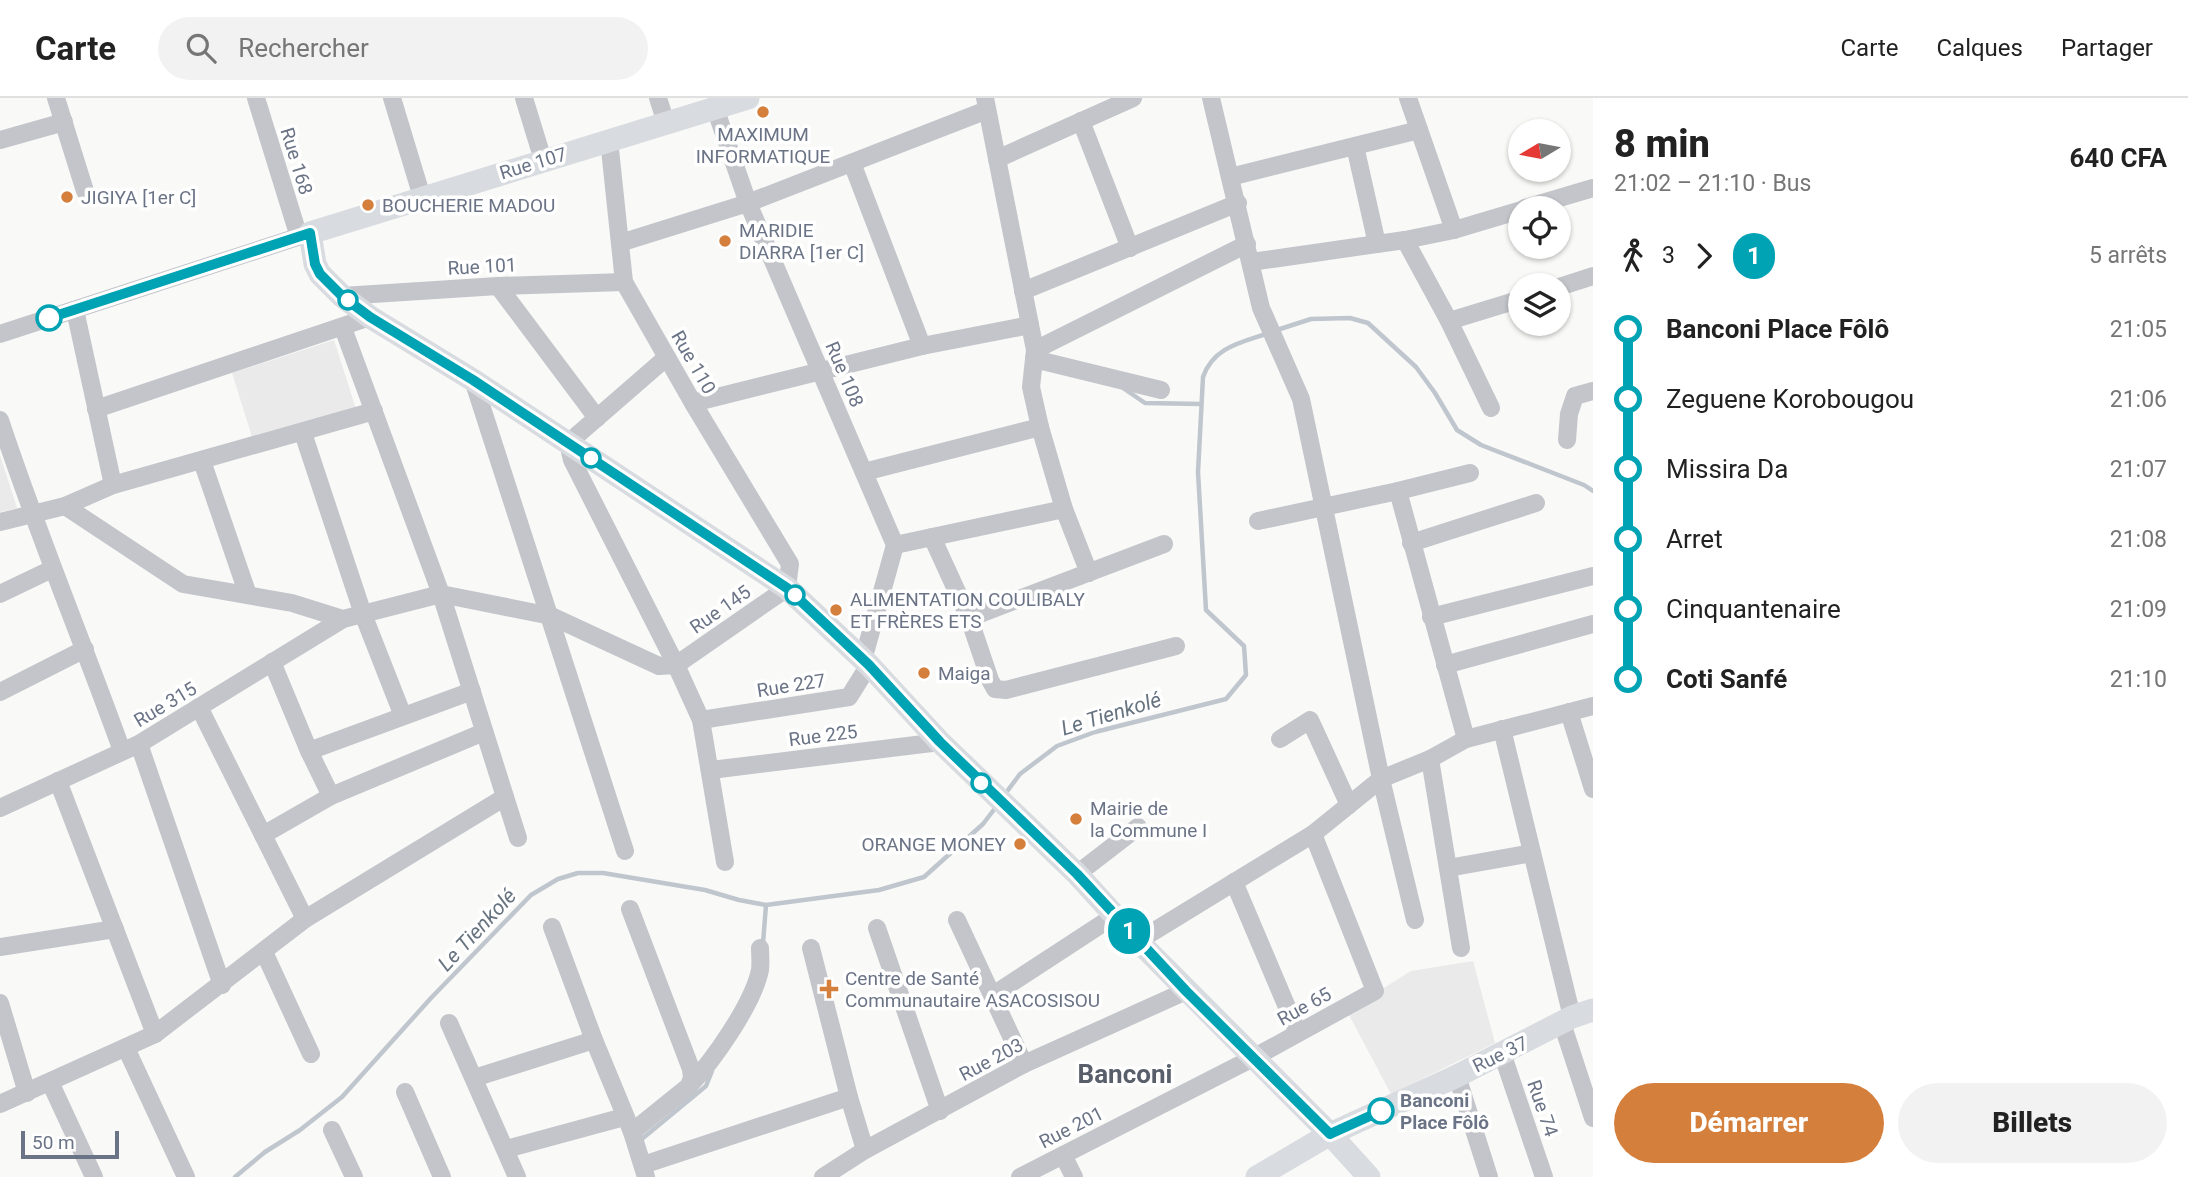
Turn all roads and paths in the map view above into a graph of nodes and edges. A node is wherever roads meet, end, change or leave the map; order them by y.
1 (56, 98) edge
2 (256, 98) edge
3 (392, 98) edge
4 (524, 98) edge
5 (658, 98) edge
6 (748, 98) edge
7 (1133, 98) edge
8 (1211, 98) edge
9 (1408, 98) edge
10 (986, 104) edge
11 (1099, 105) edge
12 (715, 108) junction
13 (1081, 121) junction
14 (64, 122) junction
15 (666, 123) junction
16 (1419, 130) junction
17 (609, 140) junction
18 (0, 141) edge
19 (1355, 146) junction
20 (997, 159) junction
21 (543, 160) junction
22 (852, 163) junction
23 (1230, 177) junction
24 (1593, 188) edge
25 (85, 191) dead end
26 (1566, 196) edge
27 (422, 197) junction
28 (748, 203) junction
29 (1238, 203) junction
30 (1508, 214) edge
31 (1454, 230) junction
32 (304, 235) junction
33 (1405, 240) junction
34 (620, 243) junction
35 (1247, 244) junction
36 (1377, 244) junction
37 (1130, 247) junction
38 (1251, 262) junction
39 (1593, 276) edge
40 (624, 282) junction
41 (1571, 282) edge
42 (498, 286) junction
43 (337, 290) junction
44 (1023, 291) junction
45 (1508, 303) edge
46 (75, 310) junction
47 (370, 317) junction
48 (1449, 321) junction
49 (1030, 325) junction
50 (343, 328) junction
51 (0, 334) edge
52 (922, 346) junction
53 (1034, 354) junction
54 (667, 356) junction
55 (821, 373) junction
56 (473, 380) junction
57 (1161, 390) dead end
58 (1593, 391) edge
59 (693, 403) junction
60 (1491, 408) dead end
61 (96, 409) junction
62 (374, 411) junction
63 (597, 418) junction
64 (0, 420) edge
65 (1040, 427) junction
66 (303, 433) junction
67 (1567, 440) dead end
68 (568, 443) junction
69 (202, 461) junction
70 (864, 472) junction
71 (1470, 473) dead end
72 (113, 485) junction
73 (1398, 491) junction
74 (1536, 503) dead end
75 (65, 506) junction
76 (1324, 507) junction
77 (1064, 509) junction
78 (32, 516) junction
79 (1258, 521) dead end
80 (0, 522) edge
81 (932, 537) junction
82 (1411, 543) junction
83 (1164, 544) dead end
84 (895, 545) junction
85 (52, 569) junction
86 (1089, 573) junction
87 (1593, 576) edge
88 (787, 588) junction
89 (0, 594) edge
90 (441, 594) junction
91 (248, 595) junction
92 (363, 614) junction
93 (551, 616) junction
94 (969, 618) junction
95 (1431, 618) junction
96 (342, 619) junction
97 (1593, 624) edge
98 (1176, 646) dead end
99 (85, 649) junction
100 (272, 662) junction
101 (866, 663) junction
102 (676, 665) junction
103 (1445, 665) junction
104 (471, 691) junction
105 (0, 692) edge
106 (1593, 706) edge
107 (199, 707) junction
108 (1569, 712) junction
109 (402, 716) junction
110 (701, 720) junction
111 (1502, 729) junction
112 (485, 732) junction
113 (1280, 739) dead end
114 (1466, 739) junction
115 (940, 742) junction
116 (139, 744) junction
117 (122, 751) junction
118 (309, 751) junction
119 (1430, 759) junction
120 (711, 770) junction
121 (1381, 779) junction
122 (58, 781) junction
123 (1593, 789) edge
124 (331, 796) junction
125 (505, 797) junction
126 (1349, 805) junction
127 (0, 808) edge
128 (1138, 827) dead end
129 (1313, 834) junction
130 (263, 835) junction
131 (517, 838) dead end
132 (625, 851) dead end
133 (1532, 853) junction
134 (725, 862) dead end
135 (1448, 868) junction
136 (1077, 874) junction
137 (1234, 882) junction
138 (630, 909) dead end
139 (1114, 916) junction
140 (305, 919) junction
141 (957, 920) dead end
142 (1415, 920) dead end
143 (552, 927) dead end
144 (877, 928) dead end
145 (115, 929) junction
146 (1138, 941) junction
147 (0, 947) edge
148 (760, 948) dead end
149 (811, 948) dead end
150 (1461, 948) dead end
151 (264, 951) junction
152 (222, 985) junction
153 (1186, 991) junction
154 (993, 995) junction
155 (0, 1003) edge
156 (1576, 1017) edge
157 (449, 1023) dead end
158 (1298, 1033) junction
159 (155, 1034) junction
160 (594, 1040) junction
161 (126, 1048) junction
162 (311, 1054) dead end
163 (1502, 1054) junction
164 (1253, 1058) junction
165 (1024, 1064) junction
166 (1457, 1076) junction
167 (474, 1079) junction
168 (50, 1082) junction
169 (689, 1086) junction
170 (405, 1092) dead end
171 (27, 1093) junction
172 (849, 1097) junction
173 (0, 1104) edge
174 (940, 1111) junction
175 (1593, 1118) edge
176 (628, 1125) junction
177 (332, 1130) dead end
178 (1330, 1134) junction
179 (506, 1149) junction
180 (865, 1150) junction
181 (1063, 1155) junction
182 (645, 1171) edge
183 (843, 1172) edge
184 (1270, 1174) edge
185 (186, 1176) edge
186 (94, 1177) edge
187 (354, 1177) edge
188 (442, 1177) edge
189 (517, 1177) edge
190 (823, 1177) edge
191 (1020, 1177) edge
192 (1074, 1177) edge
193 (1369, 1177) edge
194 (1489, 1177) edge
195 (1544, 1177) edge

1 - 14 street
2 - 32 street, Rue 168
3 - 27 street
4 - 21 street
5 - 15 street
6 - 12 main road, Rue 107
7 - 11 street
8 - 23 street
9 - 16 street
10 - 20 street
10 - 22 street
11 - 13 street
12 - 15 main road, Rue 107
12 - 28 street, Rue 108
13 - 20 street
13 - 37 street
14 - 18 street
14 - 25 street
15 - 17 main road, Rue 107
16 - 19 street
16 - 31 street
17 - 21 main road, Rue 107
17 - 34 street, Rue 110
19 - 23 street
19 - 36 street
20 - 44 street
21 - 27 main road, Rue 107
22 - 28 street
22 - 52 street
23 - 29 street
24 - 26 street
27 - 32 main road, Rue 107
28 - 34 street
28 - 55 street, Rue 108
29 - 35 street
29 - 37 street
30 - 31 street
31 - 33 street
32 - 43 main road
32 - 46 street, Rue 107
33 - 36 street
33 - 48 street
34 - 40 street, Rue 110
35 - 38 street
35 - 53 street
36 - 38 street
37 - 44 street
38 - 76 street
39 - 41 street
40 - 42 street, Rue 101
40 - 54 street, Rue 110
42 - 43 street, Rue 101
42 - 63 street
43 - 47 main road
44 - 49 street
45 - 48 street
46 - 51 street, Rue 107
46 - 61 street
47 - 50 street
47 - 56 main road
48 - 60 street
49 - 52 street
49 - 53 street
50 - 61 street
50 - 62 street
52 - 55 street
53 - 57 street
53 - 65 street
54 - 59 street, Rue 110
54 - 63 street
55 - 59 street
55 - 70 street, Rue 108
56 - 68 main road
56 - 93 street
58 - 67 street
59 - 88 street, Rue 110
61 - 72 street
62 - 66 street
62 - 90 street
63 - 68 street
64 - 78 street
65 - 70 street
65 - 77 street
66 - 69 street
66 - 92 street
68 - 88 main road
68 - 102 street
69 - 72 street
69 - 91 street
70 - 84 street, Rue 108
71 - 73 street
72 - 75 street
73 - 76 street
73 - 82 street
74 - 82 street
75 - 78 street
75 - 91 street
76 - 79 street
76 - 121 street
77 - 81 street
77 - 86 street
78 - 80 street
78 - 85 street
81 - 84 street
81 - 94 street
82 - 95 street
83 - 86 street
84 - 101 street
85 - 89 street
85 - 99 street
86 - 94 street
87 - 95 street
88 - 101 main road
88 - 102 street, Rue 145
90 - 92 street
90 - 93 street
90 - 104 street
91 - 96 street
92 - 96 street
92 - 109 street
93 - 102 street
93 - 132 street
94 - 98 street
95 - 103 street
96 - 100 street, Rue 315
97 - 103 street
99 - 105 street
99 - 117 street
100 - 107 street, Rue 315
100 - 118 street
101 - 110 street, Rue 227
101 - 115 main road
102 - 110 street
103 - 114 street
104 - 109 street
104 - 112 street
106 - 108 street
107 - 116 street, Rue 315
107 - 130 street
108 - 111 street
108 - 123 street
109 - 118 street
110 - 120 street
111 - 114 street
111 - 133 street
112 - 124 street
112 - 125 street
113 - 126 street
114 - 119 street
115 - 120 street, Rue 225
115 - 136 main road
116 - 117 street, Rue 315
116 - 152 street
117 - 122 street, Rue 315
118 - 124 street
119 - 121 street
119 - 135 street
120 - 134 street
121 - 126 street
121 - 142 street
122 - 127 street, Rue 315
122 - 145 street
124 - 130 street
125 - 131 street
125 - 140 street
126 - 129 street
128 - 136 street
129 - 137 street
129 - 158 street, Rue 65
130 - 140 street
133 - 135 street
133 - 156 street
135 - 150 street
136 - 139 main road
137 - 146 street
137 - 158 street
138 - 169 street
139 - 146 main road
139 - 154 street
140 - 151 street
141 - 154 street
143 - 160 street
144 - 174 street
145 - 147 street
145 - 159 street
146 - 153 main road
148 - 169 street
149 - 172 street
151 - 152 street
151 - 162 street
152 - 159 street
153 - 164 main road
153 - 165 street, Rue 203
154 - 165 street
155 - 171 street
156 - 163 main road, Rue 37
156 - 175 street
157 - 167 street
158 - 164 street, Rue 65
159 - 161 street
160 - 167 street
160 - 176 street
161 - 168 street
161 - 185 street
163 - 166 main road, Rue 37
163 - 195 street, Rue 74
164 - 178 main road
164 - 181 street, Rue 201
165 - 174 street, Rue 203
166 - 178 main road, Rue 37
166 - 194 street
167 - 179 street
168 - 171 street
168 - 186 street
169 - 176 street
170 - 188 street
171 - 173 street
172 - 180 street
172 - 182 street
174 - 180 street, Rue 203
176 - 179 street
176 - 182 street
177 - 187 street
178 - 184 main road, Rue 37
178 - 193 main road
179 - 189 street
180 - 183 street, Rue 203
181 - 191 street, Rue 201
181 - 192 street
183 - 190 street, Rue 203

